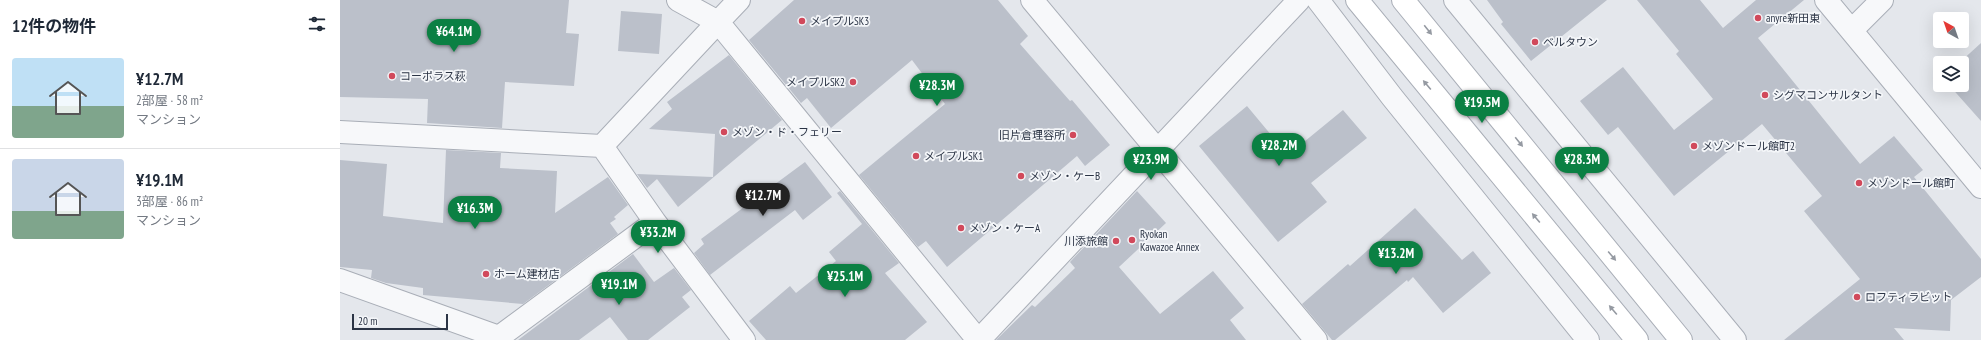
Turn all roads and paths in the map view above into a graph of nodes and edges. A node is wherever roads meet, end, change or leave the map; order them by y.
1 (678, 0) edge
2 (739, 0) edge
3 (1032, 0) edge
4 (1299, 0) edge
5 (1318, 0) edge
6 (1357, 0) edge
7 (1403, 0) edge
8 (1455, 0) edge
9 (1826, 0) edge
10 (1882, 0) edge
11 (718, 22) junction
12 (1852, 30) junction
13 (340, 132) edge
14 (602, 146) junction
15 (1157, 151) junction
16 (1981, 187) edge
17 (655, 222) junction
18 (340, 280) edge
19 (499, 338) edge
20 (744, 340) edge
21 (978, 340) edge
22 (1316, 340) edge
23 (1588, 340) edge
24 (1637, 340) edge
25 (1681, 340) edge
26 (1735, 340) edge

1 - 11 street
2 - 11 street
3 - 15 street
4 - 15 street
5 - 23 street
24 -> 6 street
7 -> 25 street
8 - 26 street
9 - 12 street
10 - 12 street
11 - 14 street
11 - 21 street
12 - 16 street
13 - 14 street
14 - 17 street
15 - 21 street
15 - 22 street
17 - 19 street
17 - 20 street
18 - 19 street

